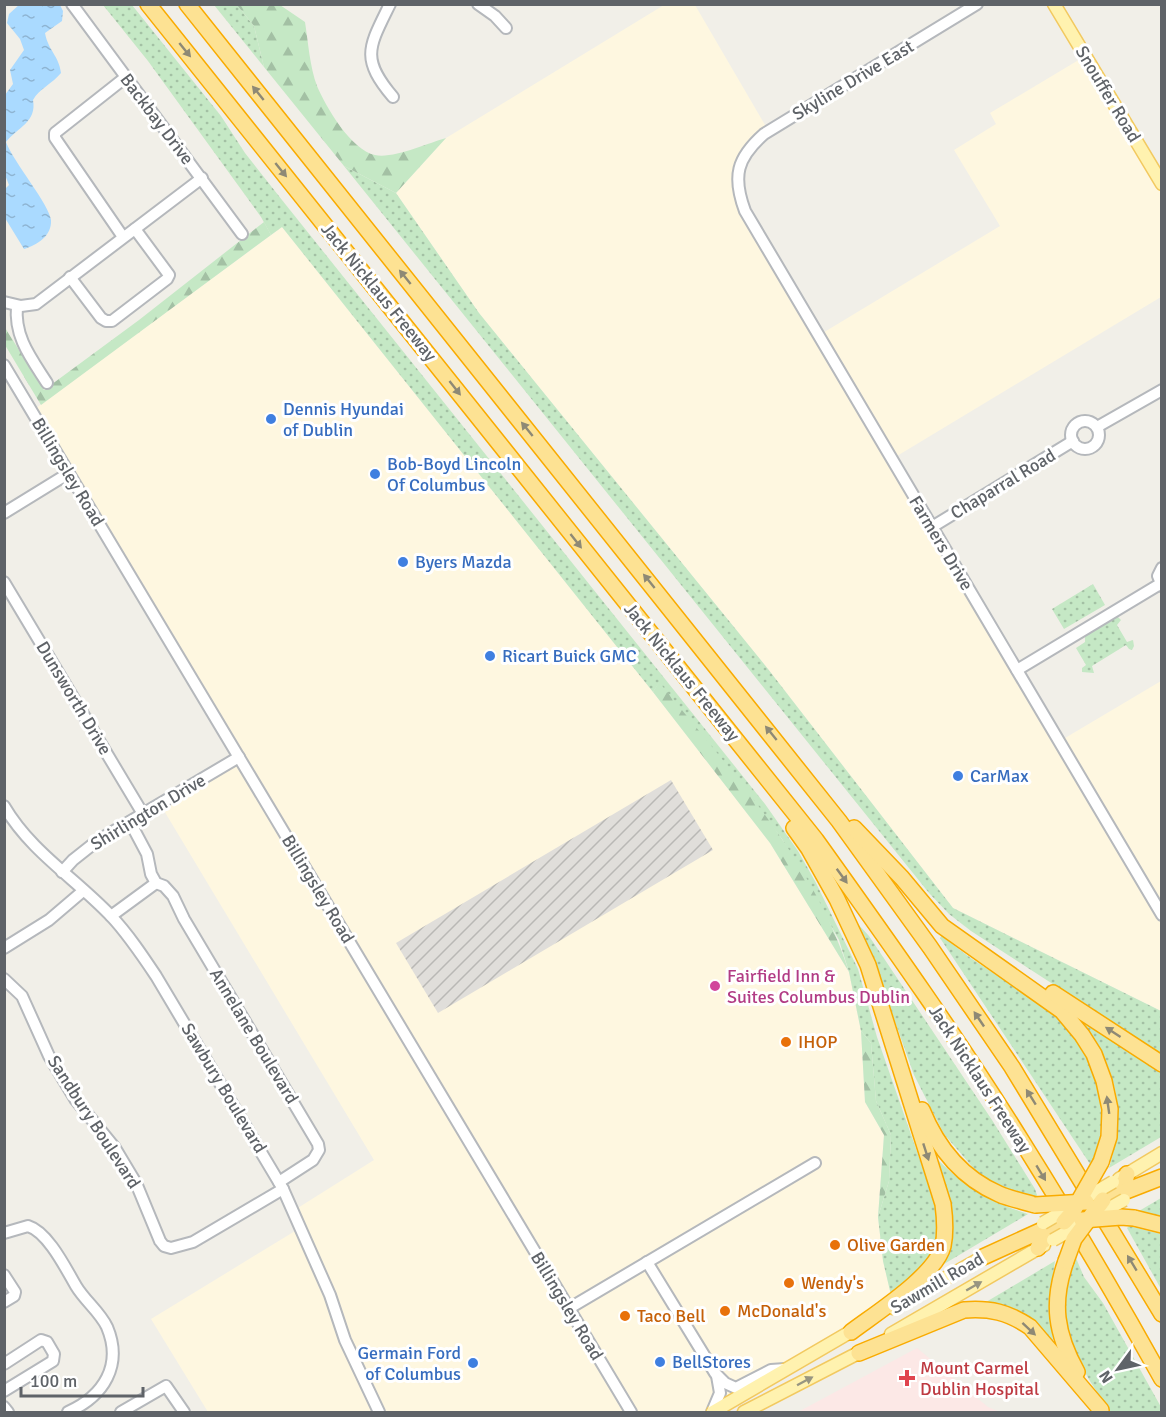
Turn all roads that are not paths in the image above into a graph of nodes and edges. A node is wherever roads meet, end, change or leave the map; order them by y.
1 (72, 4) edge
2 (148, 4) edge
3 (187, 4) edge
4 (390, 4) edge
5 (478, 4) edge
6 (977, 4) edge
7 (1054, 4) edge
8 (506, 28) dead end
9 (126, 77) junction
10 (393, 97) dead end
11 (740, 165) joint
12 (202, 178) junction
13 (1161, 184) edge
14 (135, 228) junction
15 (242, 234) dead end
16 (123, 237) junction
17 (70, 277) junction
18 (4, 302) edge
19 (17, 306) junction
20 (4, 365) edge
21 (47, 383) dead end
22 (1161, 390) edge
23 (1097, 427) junction
24 (1073, 441) junction
25 (69, 473) junction
26 (4, 513) edge
27 (932, 527) junction
28 (1161, 568) edge
29 (4, 582) edge
30 (1160, 585) edge
31 (1017, 670) junction
32 (716, 714) junction
33 (239, 757) junction
34 (807, 779) junction
35 (4, 806) edge
36 (143, 814) junction
37 (130, 822) junction
38 (9, 824) edge
39 (62, 872) junction
40 (156, 883) junction
41 (83, 891) junction
42 (1161, 915) edge
43 (111, 916) junction
44 (4, 948) edge
45 (976, 951) junction
46 (4, 979) edge
47 (891, 1036) junction
48 (1161, 1064) edge
49 (1161, 1153) edge
50 (815, 1163) dead end
51 (1127, 1174) joint
52 (1161, 1178) edge
53 (281, 1186) junction
54 (1118, 1191) junction
55 (1103, 1200) junction
56 (1078, 1203) junction
57 (1088, 1220) junction
58 (1064, 1222) junction
59 (1161, 1225) edge
60 (1048, 1232) junction
61 (4, 1233) edge
62 (1038, 1248) joint
63 (983, 1257) joint
64 (647, 1262) junction
65 (4, 1275) edge
66 (4, 1302) edge
67 (568, 1309) junction
68 (1161, 1314) edge
69 (851, 1332) junction
70 (859, 1353) junction
71 (4, 1364) edge
72 (788, 1369) junction
73 (717, 1376) junction
74 (1161, 1379) edge
75 (4, 1391) edge
76 (4, 1407) edge
77 (127, 1411) edge
78 (1102, 1411) edge
79 (8, 1413) edge
80 (68, 1413) edge
81 (184, 1413) edge
82 (379, 1413) edge
83 (631, 1413) edge
84 (713, 1413) edge
85 (744, 1413) edge

1 - 9 street, Backbay Drive
2 -> 32 highway, Jack Nicklaus Freeway
34 -> 3 highway, Jack Nicklaus Freeway
4 - 10 street
5 - 8 street
6 - 11 street, Skyline Drive East
7 - 13 main road, Snouffer Road
9 - 12 street, Backbay Drive
9 - 16 street
11 - 27 street, Farmers Drive
12 - 14 street
12 - 15 street, Backbay Drive
14 - 16 street
14 - 17 street
16 - 17 street
17 - 19 street
18 - 19 street
19 - 21 street
20 - 25 street, Billingsley Road
22 - 23 street, Chaparral Road
23 - 24 street, Chaparral Road
23 - 24 street, Chaparral Road
24 - 27 street, Chaparral Road
25 - 26 street
25 - 33 street, Billingsley Road
27 - 31 street, Farmers Drive
28 - 30 street
29 - 36 street, Dunsworth Drive
30 - 31 street
31 - 42 street, Farmers Drive
32 - 47 highway
32 -> 74 highway, Jack Nicklaus Freeway
33 - 36 street, Shirlington Drive
33 - 67 street, Billingsley Road
34 - 45 highway
68 -> 34 highway, Jack Nicklaus Freeway
35 - 38 street, Sawbury Boulevard
36 - 37 street, Shirlington Drive
37 - 39 street, Shirlington Drive
37 - 40 street, Annelane Boulevard
38 - 39 street, Sawbury Boulevard
39 - 41 street, Sawbury Boulevard
40 - 43 street
40 - 53 street, Annelane Boulevard
41 - 43 street, Sawbury Boulevard
41 - 44 street
43 - 53 street, Sawbury Boulevard
48 -> 45 highway
56 -> 45 highway, bridge
46 - 53 street, Sandbury Boulevard
47 - 56 highway, bridge
47 -> 69 highway
49 - 51 main road
50 - 64 street
51 - 54 highway
52 - 54 highway
53 - 82 street, Sawbury Boulevard
54 - 55 highway
54 - 56 main road, bridge
54 - 57 main road, bridge
55 - 56 highway, bridge
55 - 57 highway, bridge
56 - 58 highway, bridge
56 - 60 main road, bridge
57 - 58 highway, bridge
57 - 59 highway, bridge
57 - 60 main road, bridge
57 - 78 highway, bridge
58 - 60 highway
60 - 62 highway
60 - 63 highway
61 - 80 street
70 -> 62 main road, Sawmill Road
63 - 69 main road, Sawmill Road
64 - 67 street
64 - 73 street
65 - 66 street
67 - 83 street, Billingsley Road
69 - 72 main road, Sawmill Road
70 -> 78 highway
85 -> 70 main road, Sawmill Road
71 - 75 street
72 - 73 street
72 - 84 main road, Sawmill Road
73 - 84 street
76 - 79 street
77 - 81 street

